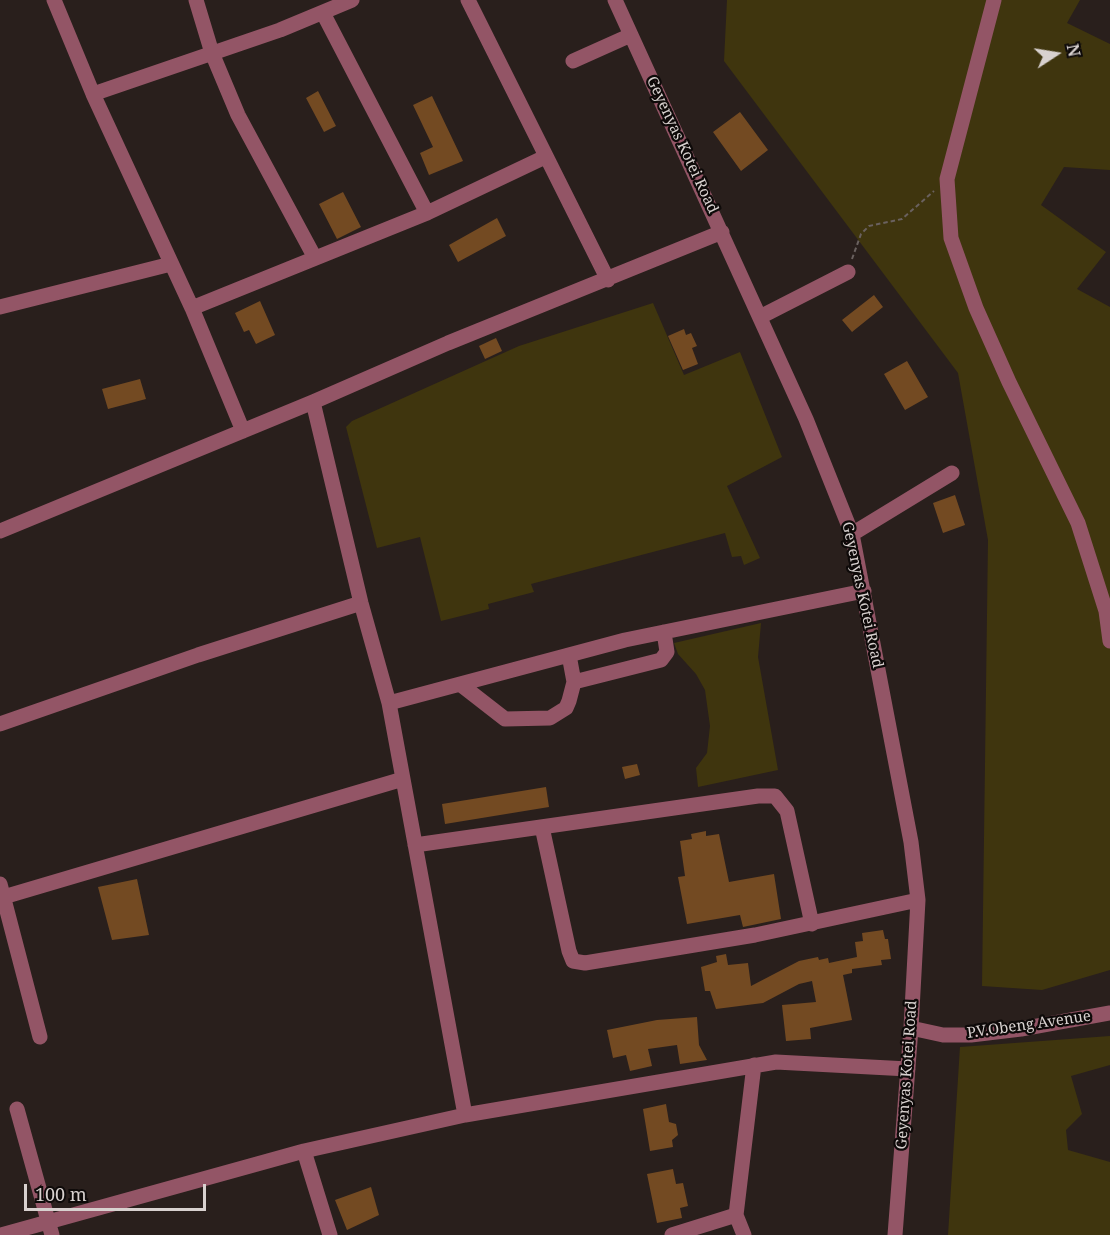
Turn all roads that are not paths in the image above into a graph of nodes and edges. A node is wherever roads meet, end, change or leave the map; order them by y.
1 (54, 0) edge
2 (196, 0) edge
3 (352, 0) edge
4 (468, 0) edge
5 (615, 0) edge
6 (994, 0) edge
7 (323, 13) junction
8 (631, 35) junction
9 (212, 53) junction
10 (573, 61) dead end
11 (93, 94) junction
12 (545, 158) junction
13 (427, 213) junction
14 (722, 232) junction
15 (315, 258) junction
16 (171, 264) junction
17 (848, 272) road end
18 (608, 280) junction
19 (0, 307) edge
20 (192, 308) junction
21 (760, 317) junction
22 (313, 402) junction
23 (243, 431) junction
24 (952, 473) dead end
25 (0, 531) edge
26 (852, 534) junction
27 (864, 591) junction
28 (361, 603) junction
29 (664, 632) junction
30 (1110, 641) edge
31 (569, 655) junction
32 (574, 682) junction
33 (460, 684) junction
34 (389, 703) junction
35 (0, 724) edge
36 (403, 779) junction
37 (542, 827) junction
38 (415, 845) junction
39 (1, 893) edge
40 (918, 900) junction
41 (813, 924) junction
42 (1110, 1013) edge
43 (911, 1028) junction
44 (40, 1037) dead end
45 (754, 1065) junction
46 (908, 1069) junction
47 (17, 1109) dead end
48 (465, 1115) junction
49 (304, 1151) junction
50 (736, 1215) junction
51 (50, 1229) edge
52 (1, 1235) edge
53 (330, 1235) edge
54 (672, 1235) edge
55 (744, 1235) edge
56 (895, 1235) edge

1 - 11 street
2 - 9 street
3 - 7 street
4 - 12 street
5 - 8 street, Geyenyas Kotei Road
6 - 30 street
7 - 9 street
7 - 13 street
8 - 10 street
8 - 14 street, Geyenyas Kotei Road
9 - 11 street
9 - 15 street
11 - 16 street
12 - 13 street
12 - 18 street
13 - 15 street
14 - 18 street
14 - 21 street, Geyenyas Kotei Road
15 - 20 street
16 - 19 street
16 - 20 street
17 - 21 street
18 - 22 street
20 - 23 street
21 - 26 street, Geyenyas Kotei Road
22 - 23 street
22 - 28 street
23 - 25 street
24 - 26 street
26 - 27 street, Geyenyas Kotei Road
27 - 29 street
27 - 40 street, Geyenyas Kotei Road
28 - 34 street
28 - 35 street
29 - 31 street
29 - 32 street
31 - 32 street
31 - 33 street
32 - 33 street
33 - 34 street
34 - 36 street
36 - 38 street
36 - 39 street
37 - 38 street
37 - 41 street
37 - 41 street
38 - 48 street
39 - 44 street
40 - 41 street
40 - 43 street, Geyenyas Kotei Road
42 - 43 street, P.V.Obeng Avenue
43 - 46 street, Geyenyas Kotei Road
45 - 46 street
45 - 48 street
45 - 50 street
46 - 56 street, Geyenyas Kotei Road
47 - 51 street
48 - 49 street
49 - 51 street
49 - 53 street
50 - 54 street
50 - 55 street
51 - 52 street

